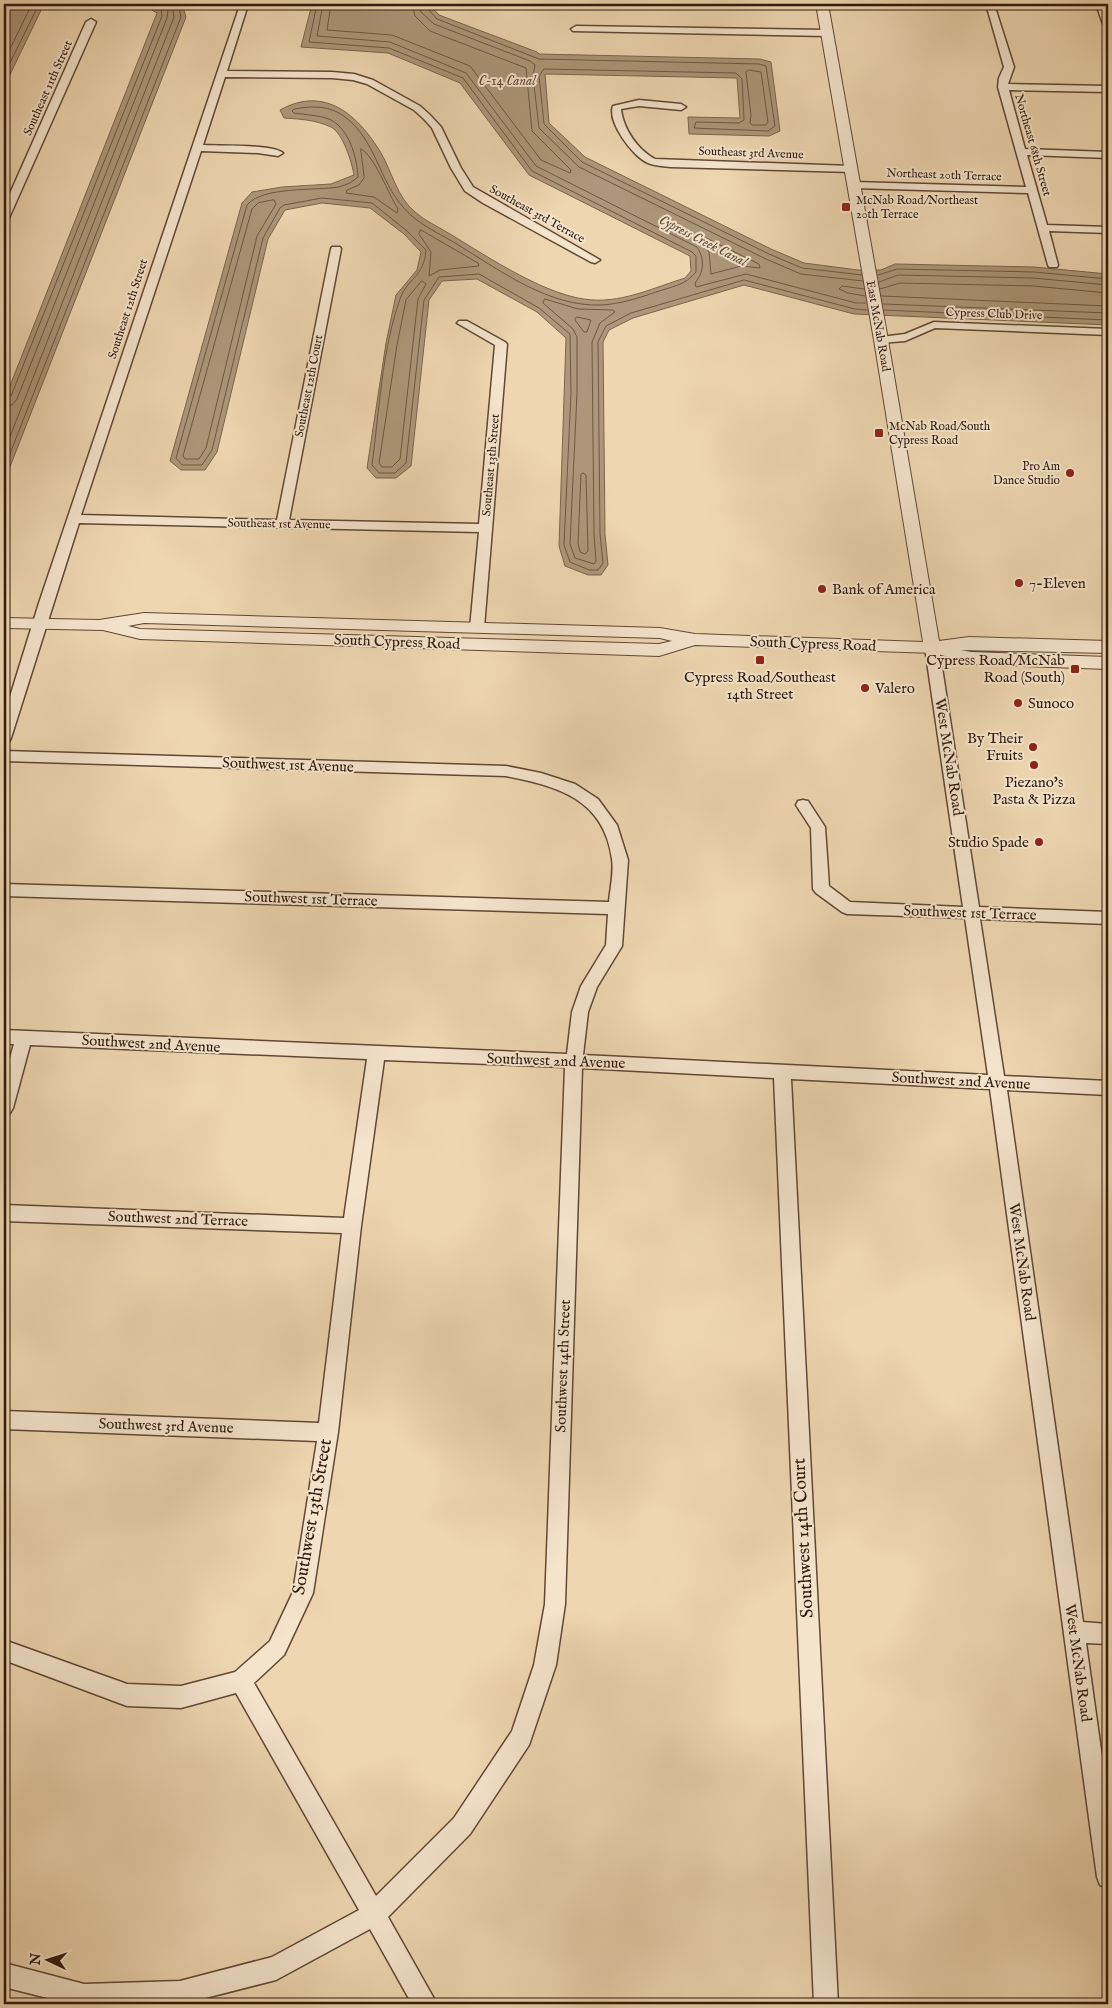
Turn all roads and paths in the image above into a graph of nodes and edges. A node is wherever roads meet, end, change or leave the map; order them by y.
1 (241, 4) edge
2 (822, 4) edge
3 (990, 4) edge
4 (1100, 4) edge
5 (92, 22) dead end
6 (1108, 24) edge
7 (576, 28) dead end
8 (827, 33) junction
9 (222, 74) junction
10 (1003, 87) junction
11 (1108, 89) edge
12 (681, 107) dead end
13 (196, 148) junction
14 (1022, 152) junction
15 (278, 153) dead end
16 (1108, 155) edge
17 (650, 161) joint
18 (851, 169) junction
19 (854, 185) junction
20 (1033, 190) junction
21 (4, 218) edge
22 (1044, 228) junction
23 (1108, 230) edge
24 (336, 249) dead end
25 (595, 260) dead end
26 (1053, 265) dead end
27 (464, 323) dead end
28 (1108, 332) edge
29 (881, 340) junction
30 (73, 519) junction
31 (282, 524) junction
32 (485, 528) junction
33 (4, 622) edge
34 (40, 624) junction
35 (98, 624) junction
36 (476, 628) junction
37 (695, 640) junction
38 (1108, 647) edge
39 (932, 648) junction
40 (1108, 663) edge
41 (4, 738) edge
42 (4, 756) edge
43 (570, 788) joint
44 (804, 805) dead end
45 (4, 890) edge
46 (617, 908) junction
47 (972, 913) junction
48 (1108, 918) edge
49 (4, 1038) edge
50 (24, 1038) junction
51 (376, 1054) junction
52 (574, 1061) junction
53 (782, 1072) junction
54 (997, 1082) junction
55 (1108, 1088) edge
56 (4, 1108) edge
57 (4, 1213) edge
58 (352, 1226) junction
59 (4, 1420) edge
60 (328, 1432) junction
61 (1074, 1632) junction
62 (1108, 1634) edge
63 (4, 1650) edge
64 (241, 1681) junction
65 (1108, 1877) edge
66 (374, 1914) junction
67 (4, 1975) edge
68 (425, 2004) edge
69 (826, 2004) edge

1 - 9 street, Southeast 12th Street
2 - 8 street, East McNab Road
3 - 10 street, Northeast 68th Street
4 - 6 street
5 - 21 street, Southeast 11th Street
7 - 8 street
8 - 18 street, East McNab Road
9 - 13 street, Southeast 12th Street
9 - 25 street, Southeast 3rd Terrace
10 - 11 street
10 - 14 street, Northeast 68th Street
12 - 17 street
13 - 15 street
13 - 30 street, Southeast 12th Street
14 - 16 street
14 - 20 street, Northeast 68th Street
17 - 18 street, Southeast 3rd Avenue
18 - 19 street, East McNab Road
19 - 20 street, Northeast 20th Terrace
19 - 29 street, East McNab Road
20 - 22 street, Northeast 68th Street
22 - 23 street
22 - 26 street, Northeast 68th Street
24 - 31 street, Southeast 12th Court
27 - 32 street, Southeast 13th Street
28 - 29 street, Cypress Club Drive
29 - 39 street, East McNab Road
30 - 31 street, Southeast 1st Avenue
30 - 34 street, Southeast 12th Street
31 - 32 street, Southeast 1st Avenue
32 - 36 street, Southeast 13th Street
33 - 34 street, South Cypress Road
34 - 35 street, South Cypress Road
34 - 41 street, Southeast 12th Street
35 - 36 street, South Cypress Road
35 - 37 street, South Cypress Road
36 - 37 street, South Cypress Road
37 - 39 street, South Cypress Road
38 - 39 street, South Cypress Road
39 - 40 street, South Cypress Road
39 - 47 street, West McNab Road
42 - 43 street, Southwest 1st Avenue
43 - 46 street, Southwest 14th Street
44 - 47 street, Southwest 1st Terrace
45 - 46 street, Southwest 1st Terrace
46 - 52 street, Southwest 14th Street
47 - 48 street, Southwest 1st Terrace
47 - 54 street, West McNab Road
49 - 50 street, Southwest 2nd Avenue
50 - 51 street, Southwest 2nd Avenue
50 - 56 street
51 - 52 street, Southwest 2nd Avenue
51 - 58 street, Southwest 13th Street
52 - 53 street, Southwest 2nd Avenue
52 - 66 street, Southwest 14th Street
53 - 54 street, Southwest 2nd Avenue
53 - 69 street, Southwest 14th Court
54 - 55 street, Southwest 2nd Avenue
54 - 61 street, West McNab Road
57 - 58 street, Southwest 2nd Terrace
58 - 60 street, Southwest 13th Street
59 - 60 street, Southwest 3rd Avenue
60 - 64 street, Southwest 13th Street
61 - 62 street
61 - 65 street, West McNab Road
63 - 64 street
64 - 66 street
66 - 67 street
66 - 68 street

